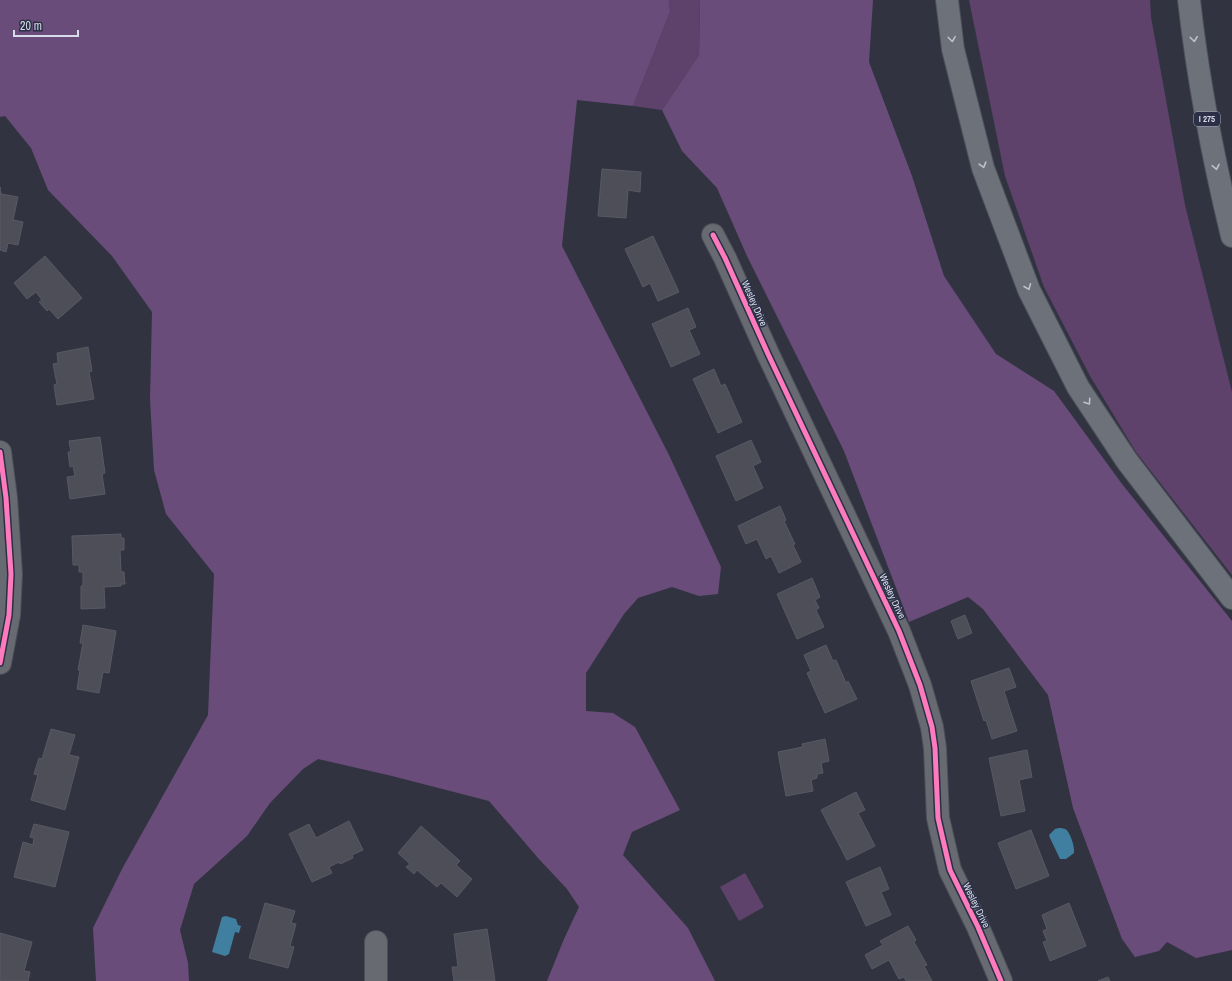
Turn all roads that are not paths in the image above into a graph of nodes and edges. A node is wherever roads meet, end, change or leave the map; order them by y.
1 (947, 0) edge
2 (1190, 0) edge
3 (713, 236) dead end
4 (1232, 236) edge
5 (0, 452) edge
6 (1232, 598) edge
7 (0, 663) edge
8 (376, 942) dead end
9 (376, 981) edge
10 (1001, 981) edge

1 -> 6 highway
2 -> 4 highway, I 275
3 - 10 street, Wesley Drive
5 - 7 street
8 - 9 street

